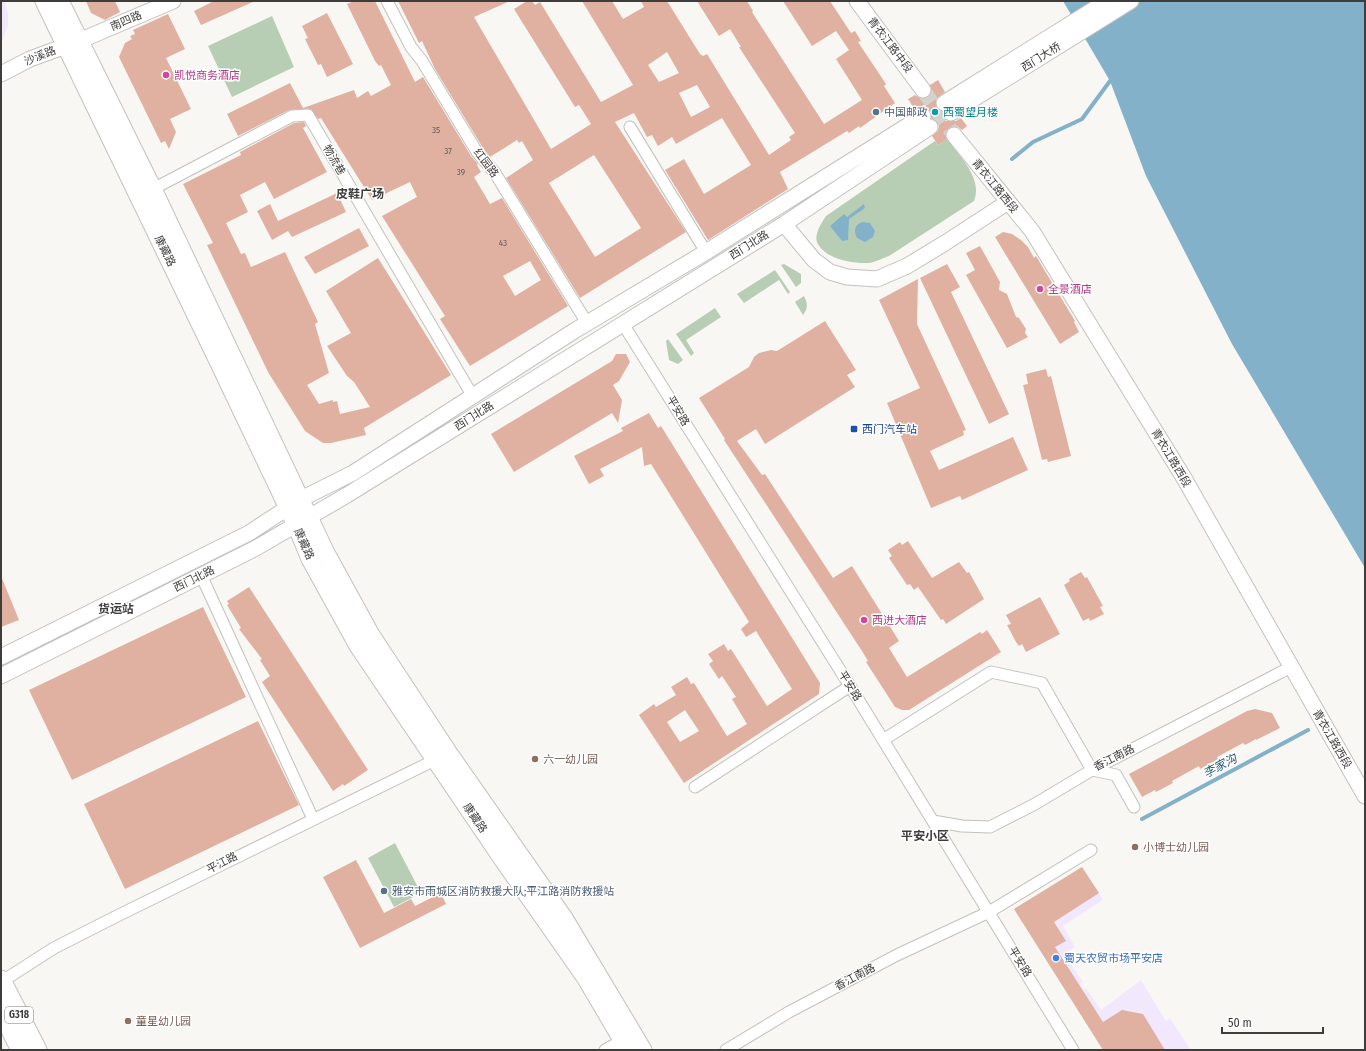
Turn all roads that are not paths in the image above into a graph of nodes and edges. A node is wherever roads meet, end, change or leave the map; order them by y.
1 (44, 1) edge
2 (60, 1) edge
3 (173, 1) edge
4 (388, 1) edge
5 (857, 1) edge
6 (1107, 1) edge
7 (1131, 1) edge
8 (72, 44) junction
9 (1, 74) edge
10 (923, 90) tunnel mouth
11 (630, 127) dead end
12 (954, 135) tunnel mouth
13 (153, 189) junction
14 (1008, 202) junction
15 (784, 224) junction
16 (706, 252) junction
17 (587, 322) junction
18 (623, 324) junction
19 (472, 395) junction
20 (294, 504) junction
21 (303, 521) junction
22 (201, 575) junction
23 (1, 657) edge
24 (1291, 667) junction
25 (1, 676) edge
26 (850, 686) junction
27 (883, 740) junction
28 (442, 756) junction
29 (1092, 770) junction
30 (695, 786) dead end
31 (1365, 796) edge
32 (1134, 807) dead end
33 (312, 819) junction
34 (933, 821) junction
35 (1091, 850) dead end
36 (988, 912) junction
37 (1, 981) edge
38 (1, 1010) edge
39 (626, 1045) edge
40 (21, 1050) edge
41 (37, 1050) edge
42 (605, 1050) edge
43 (643, 1050) edge
44 (726, 1050) edge
45 (1073, 1050) edge

1 - 8 main road, 康藏路
2 - 8 main road, 康藏路
3 - 8 main road, 南四路
4 - 17 street, 红园路
5 - 10 main road, 青衣江路中段
6 - 7 main road, 西门大桥
8 - 9 main road, 沙溪路
8 - 13 main road, 康藏路
8 - 20 main road, 康藏路
11 - 16 street
12 - 14 main road, 青衣江路西段
13 - 19 street, 物流巷
13 - 20 main road, 康藏路
14 - 15 main road
14 - 24 main road, 青衣江路西段
15 - 16 main road, 西门北路
15 - 18 main road, 西门北路
16 - 17 main road, 西门北路
17 - 19 main road, 西门北路
18 - 21 main road, 西门北路
18 - 26 street, 平安路
19 - 20 main road, 西门北路
20 - 21 main road, 康藏路
20 - 23 main road, 西门北路
21 - 22 main road, 西门北路
21 - 28 main road, 康藏路
22 - 25 main road, 西门北路
22 - 33 street
24 - 29 street, 香江南路
24 - 31 main road, 青衣江路西段
26 - 27 street, 平安路
26 - 30 street
27 - 29 street
27 - 34 street, 平安路
28 - 33 street, 平江路
28 - 39 main road, 康藏路
28 - 43 main road, 康藏路
29 - 32 street
29 - 34 street, 香江南路
33 - 37 street, 平江路
34 - 36 street, 平安路
35 - 36 street, 香江南路
36 - 44 street, 香江南路
36 - 45 street, 平安路
37 - 41 highway, G318
38 - 40 highway, G318
39 - 42 street

